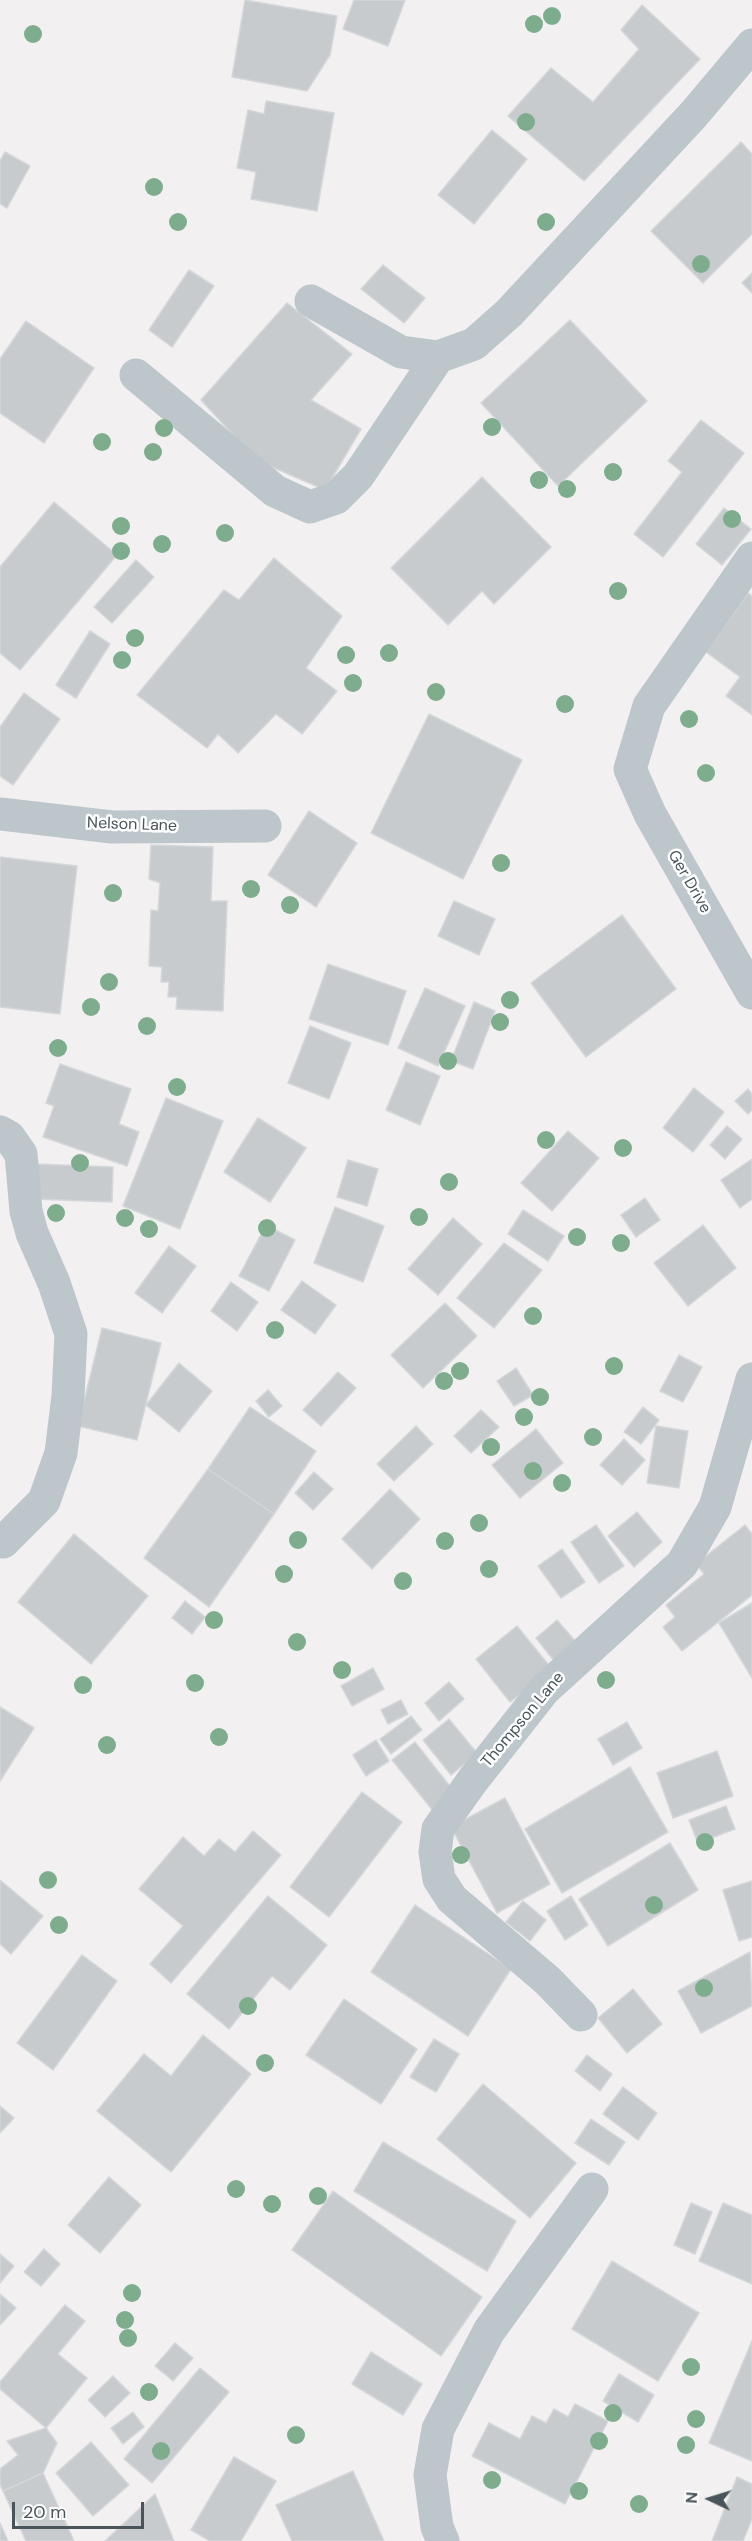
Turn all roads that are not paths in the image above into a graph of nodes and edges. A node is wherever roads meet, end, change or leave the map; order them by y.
1 (752, 45) edge
2 (311, 301) dead end
3 (438, 357) junction
4 (136, 375) dead end
5 (752, 558) edge
6 (0, 814) edge
7 (266, 826) dead end
8 (752, 993) edge
9 (0, 1132) edge
10 (752, 1379) edge
11 (3, 1542) dead end
12 (581, 2015) dead end
13 (592, 2189) dead end
14 (443, 2541) edge

1 - 3 street
2 - 3 street
3 - 4 street
5 - 8 street, Ger Drive
6 - 7 street, Nelson Lane
9 - 11 street
10 - 12 street, Thompson Lane
13 - 14 street

